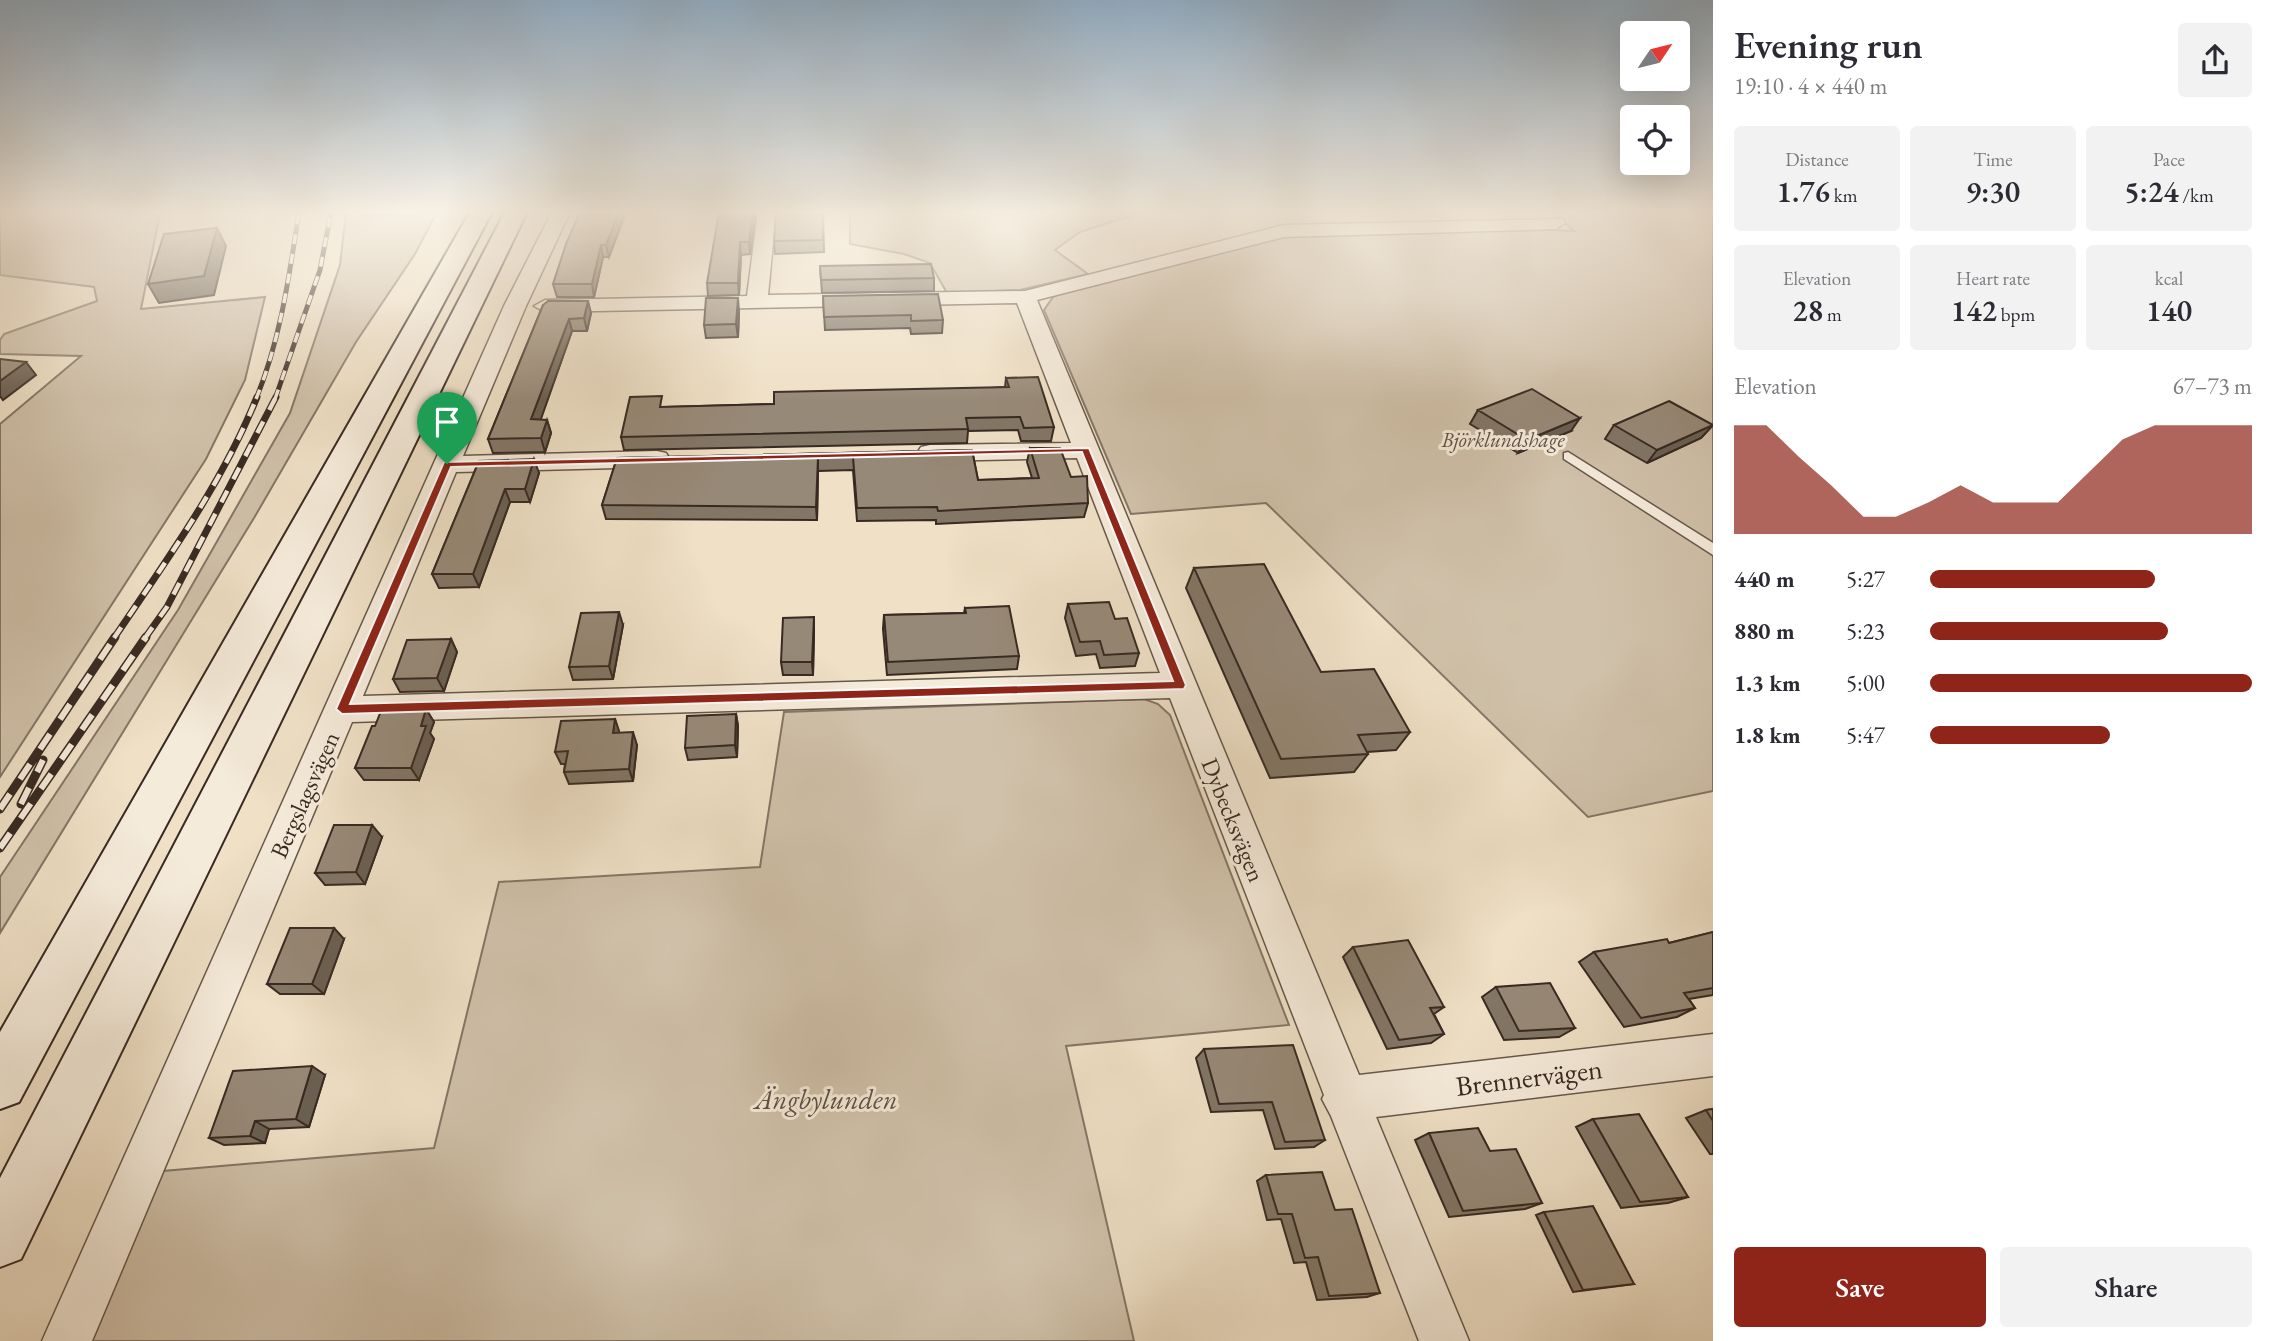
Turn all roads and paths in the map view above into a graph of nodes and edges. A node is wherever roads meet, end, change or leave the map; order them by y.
1 (446, 275) edge
2 (485, 275) edge
3 (531, 275) edge
4 (760, 275) edge
5 (1104, 275) edge
6 (1026, 297) junction
7 (757, 304) junction
8 (516, 306) junction
9 (1086, 450) junction
10 (905, 454) edge
11 (1568, 456) dead end
12 (683, 459) edge
13 (447, 464) junction
14 (1713, 550) edge
15 (1180, 685) junction
16 (342, 709) junction
17 (1713, 1055) edge
18 (0, 1083) edge
19 (1344, 1098) junction
20 (0, 1238) edge
21 (67, 1341) edge
22 (1444, 1341) edge

1 - 18 main road
2 - 20 main road
3 - 8 street, Bergslagsvägen
4 - 7 street
5 - 6 street
6 - 7 street
6 - 9 street, Dybecksvägen
7 - 8 street
8 - 13 street, Bergslagsvägen
9 - 10 street
9 - 15 street, Dybecksvägen
11 - 14 lane
12 - 13 street
13 - 16 street, Bergslagsvägen
15 - 16 street
15 - 19 street, Dybecksvägen
16 - 21 street, Bergslagsvägen
17 - 19 street, Brennervägen
19 - 22 street, Dybecksvägen

